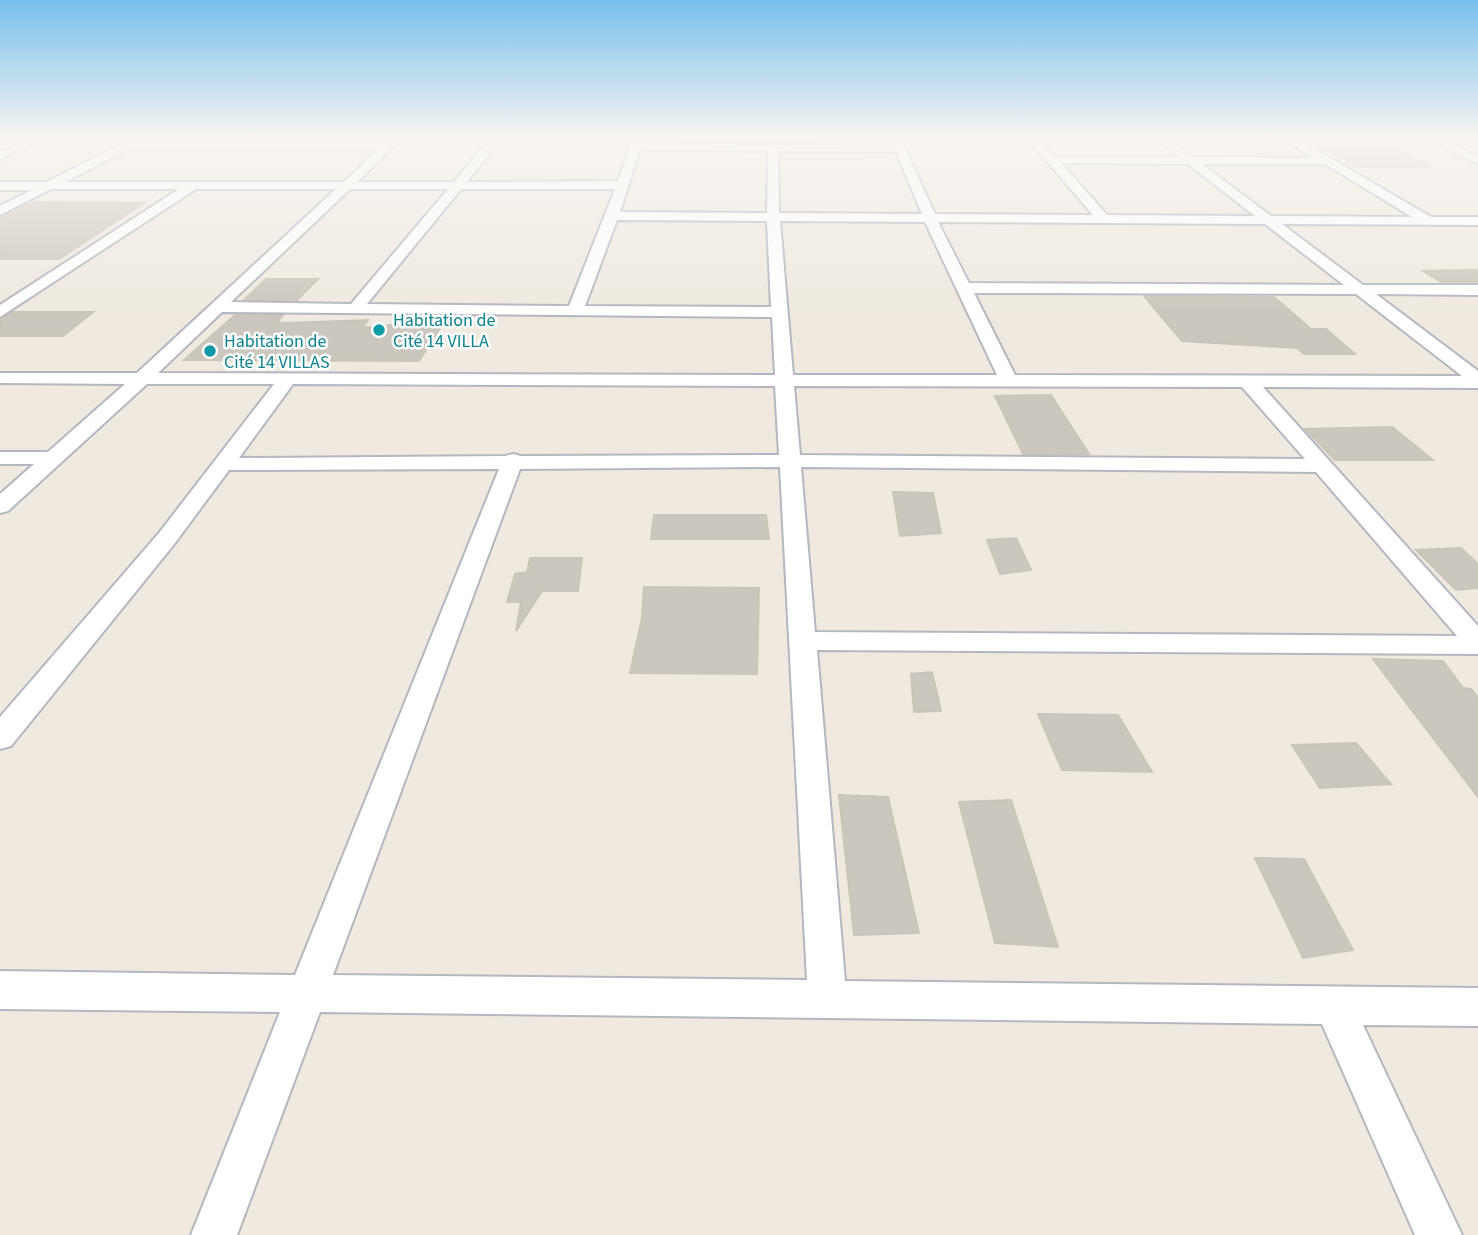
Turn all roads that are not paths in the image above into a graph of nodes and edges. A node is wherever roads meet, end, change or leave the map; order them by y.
1 (31, 196) edge
2 (178, 196) edge
3 (338, 196) edge
4 (451, 196) edge
5 (619, 196) edge
6 (773, 196) edge
7 (920, 196) edge
8 (1083, 196) edge
9 (1236, 196) edge
10 (1386, 196) edge
11 (0, 211) edge
12 (612, 216) junction
13 (773, 217) junction
14 (930, 218) junction
15 (1104, 219) junction
16 (1268, 220) junction
17 (1429, 221) junction
18 (1478, 221) edge
19 (964, 288) junction
20 (1360, 289) junction
21 (1478, 290) edge
22 (217, 307) junction
23 (355, 309) junction
24 (575, 311) junction
25 (780, 312) junction
26 (0, 313) edge
27 (0, 378) edge
28 (140, 380) junction
29 (287, 380) junction
30 (784, 381) junction
31 (1009, 381) junction
32 (1478, 381) edge
33 (1248, 382) junction
34 (0, 458) edge
35 (53, 458) junction
36 (513, 460) junction
37 (790, 461) junction
38 (226, 464) junction
39 (1322, 466) junction
40 (0, 506) edge
41 (803, 641) junction
42 (1478, 644) edge
43 (0, 738) edge
44 (0, 990) edge
45 (307, 993) junction
46 (827, 999) junction
47 (1333, 1005) junction
48 (1478, 1007) edge
49 (214, 1235) edge
50 (1439, 1235) edge

1 - 11 street
2 - 26 street
3 - 22 street
4 - 23 street
5 - 12 street
6 - 13 street
7 - 14 street
8 - 15 street
9 - 16 street
10 - 17 street
12 - 13 street
12 - 24 street
13 - 14 street
13 - 25 street
14 - 15 street
14 - 19 street
15 - 16 street
16 - 17 street
16 - 20 street
17 - 18 street
19 - 20 street
19 - 31 street
20 - 21 street
20 - 32 street
22 - 23 street
22 - 28 street
23 - 24 street
24 - 25 street
25 - 30 street
27 - 28 street
28 - 29 street
28 - 35 street
29 - 30 street
29 - 38 street
30 - 31 street
30 - 37 street
31 - 33 street
32 - 33 street
33 - 39 street
34 - 35 street
35 - 40 street
36 - 37 street
36 - 38 street
36 - 45 street
37 - 39 street
37 - 41 street
38 - 43 street
39 - 42 street
41 - 42 street
41 - 46 street
44 - 45 street
45 - 46 street
45 - 49 street
46 - 47 street
47 - 48 street
47 - 50 street

